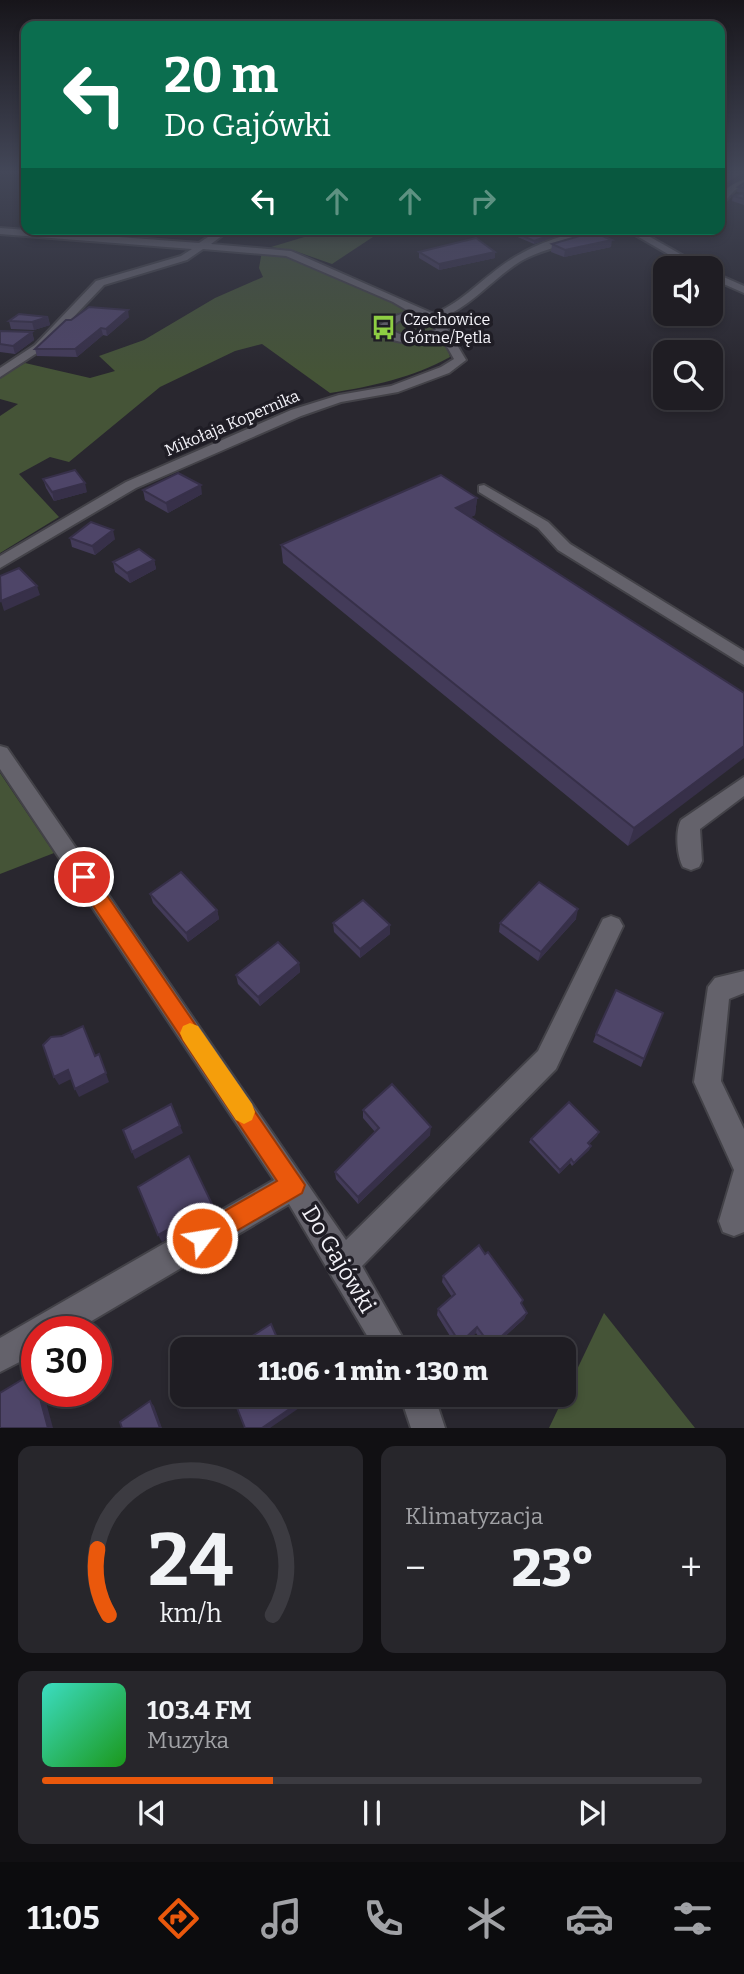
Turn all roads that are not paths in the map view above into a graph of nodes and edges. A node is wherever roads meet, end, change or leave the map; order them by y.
1 (127, 240) edge
2 (213, 240) edge
3 (563, 240) edge
4 (648, 240) edge
5 (206, 245) junction
6 (678, 256) edge
7 (723, 280) edge
8 (744, 290) edge
9 (418, 313) junction
10 (435, 317) junction
11 (55, 331) junction
12 (441, 332) junction
13 (34, 336) edge
14 (0, 373) edge
15 (485, 489) dead end
16 (0, 563) edge
17 (744, 659) edge
18 (0, 753) edge
19 (744, 785) edge
20 (691, 862) dead end
21 (611, 926) dead end
22 (744, 982) edge
23 (744, 1160) edge
24 (744, 1180) edge
25 (293, 1185) junction
26 (734, 1221) dead end
27 (343, 1264) junction
28 (69, 1316) edge
29 (386, 1337) edge
30 (21, 1344) edge
31 (0, 1356) edge
32 (421, 1407) edge
33 (428, 1428) edge

1 - 5 street
2 - 5 street
3 - 10 street
4 - 6 street
5 - 9 street
5 - 11 street
7 - 8 street
9 - 10 street
9 - 12 street
10 - 12 street
11 - 13 street
11 - 14 street
12 - 16 street, Mikołaja Kopernika
15 - 17 lane
18 - 25 street, Do Gajówki
19 - 20 street
21 - 27 street
22 - 23 street
24 - 26 street
25 - 27 street, Do Gajówki
25 - 28 street
27 - 29 street, Do Gajówki
30 - 31 street
32 - 33 street

